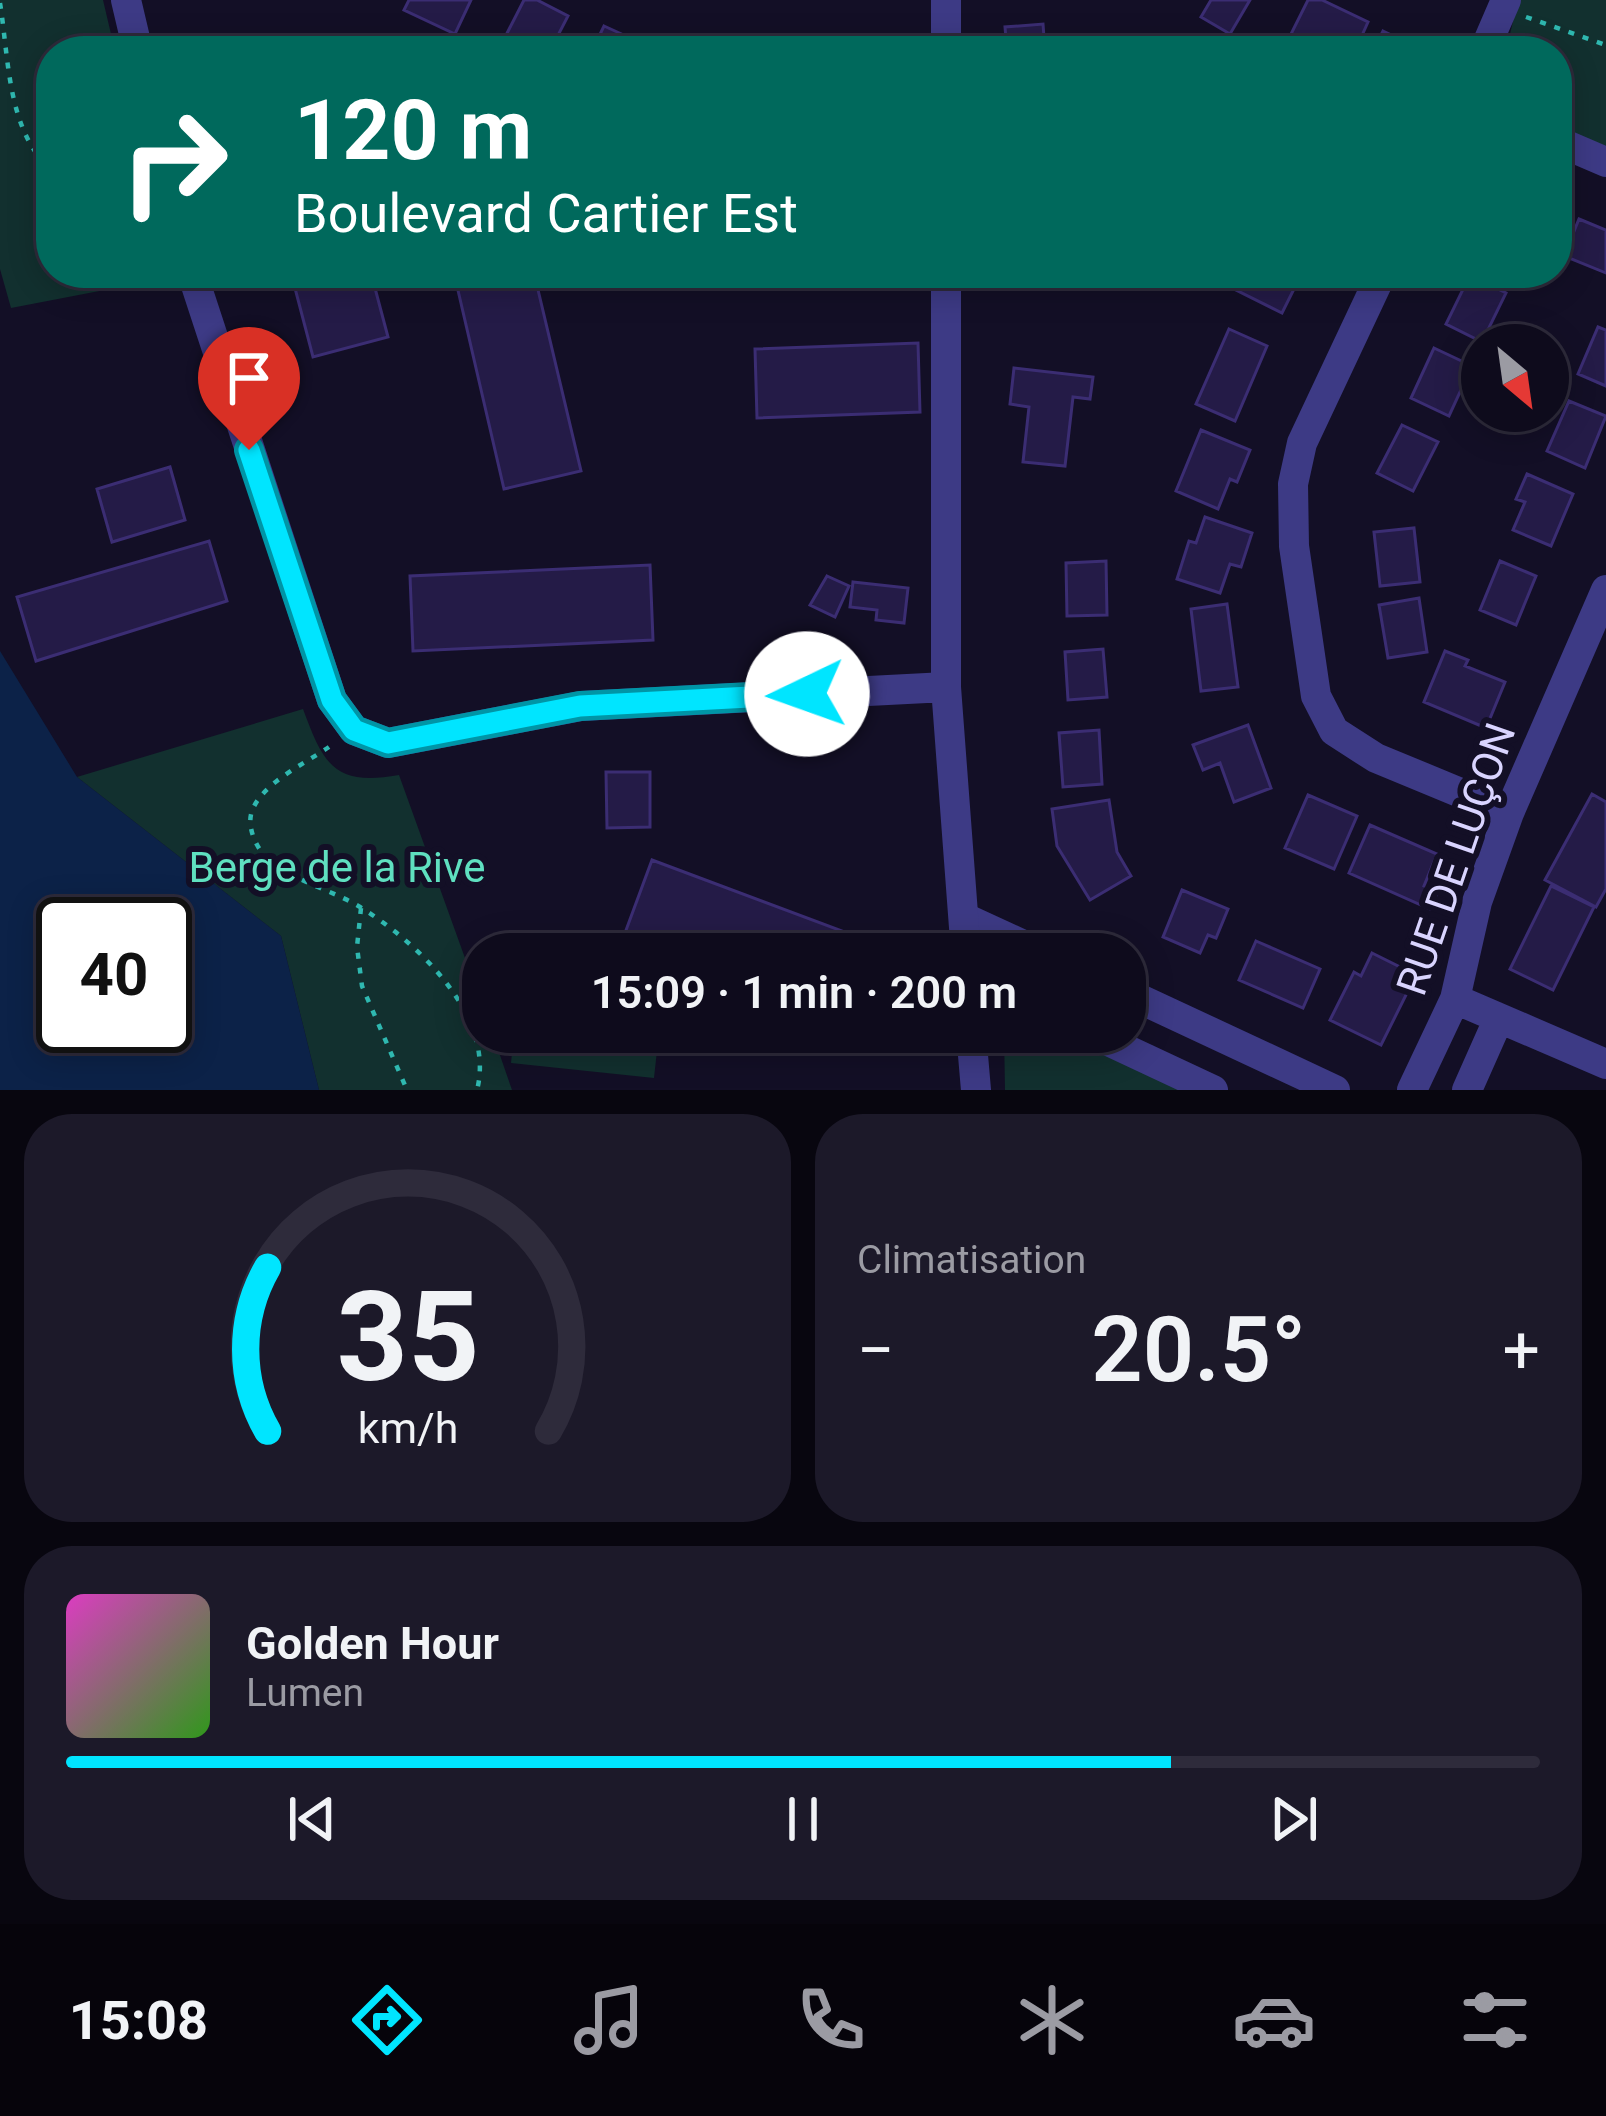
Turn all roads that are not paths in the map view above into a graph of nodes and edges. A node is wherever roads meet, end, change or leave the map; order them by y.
1 (126, 0) edge
2 (946, 0) edge
3 (1496, 3) edge
4 (134, 36) edge
5 (946, 36) edge
6 (1488, 36) edge
7 (1572, 147) edge
8 (1606, 162) edge
9 (197, 288) edge
10 (946, 288) edge
11 (1375, 288) edge
12 (1606, 590) edge
13 (946, 687) junction
14 (1509, 814) junction
15 (964, 918) junction
16 (965, 933) edge
17 (997, 933) edge
18 (1455, 999) junction
19 (1146, 1002) edge
20 (1499, 1018) junction
21 (973, 1053) edge
22 (1134, 1053) edge
23 (1606, 1064) edge
24 (976, 1090) edge
25 (1213, 1090) edge
26 (1335, 1090) edge
27 (1412, 1090) edge
28 (1467, 1090) edge

1 - 4 street
2 - 5 street
3 - 6 street
7 - 8 street
9 - 13 street
10 - 13 street
11 - 14 street
12 - 14 street, RUE DE LUÇON
13 - 15 street
14 - 18 street, RUE DE LUÇON
15 - 16 street
15 - 17 street
18 - 20 street
18 - 27 street, RUE DE LUÇON
19 - 26 street
20 - 23 street
20 - 28 street
21 - 24 street
22 - 25 street

